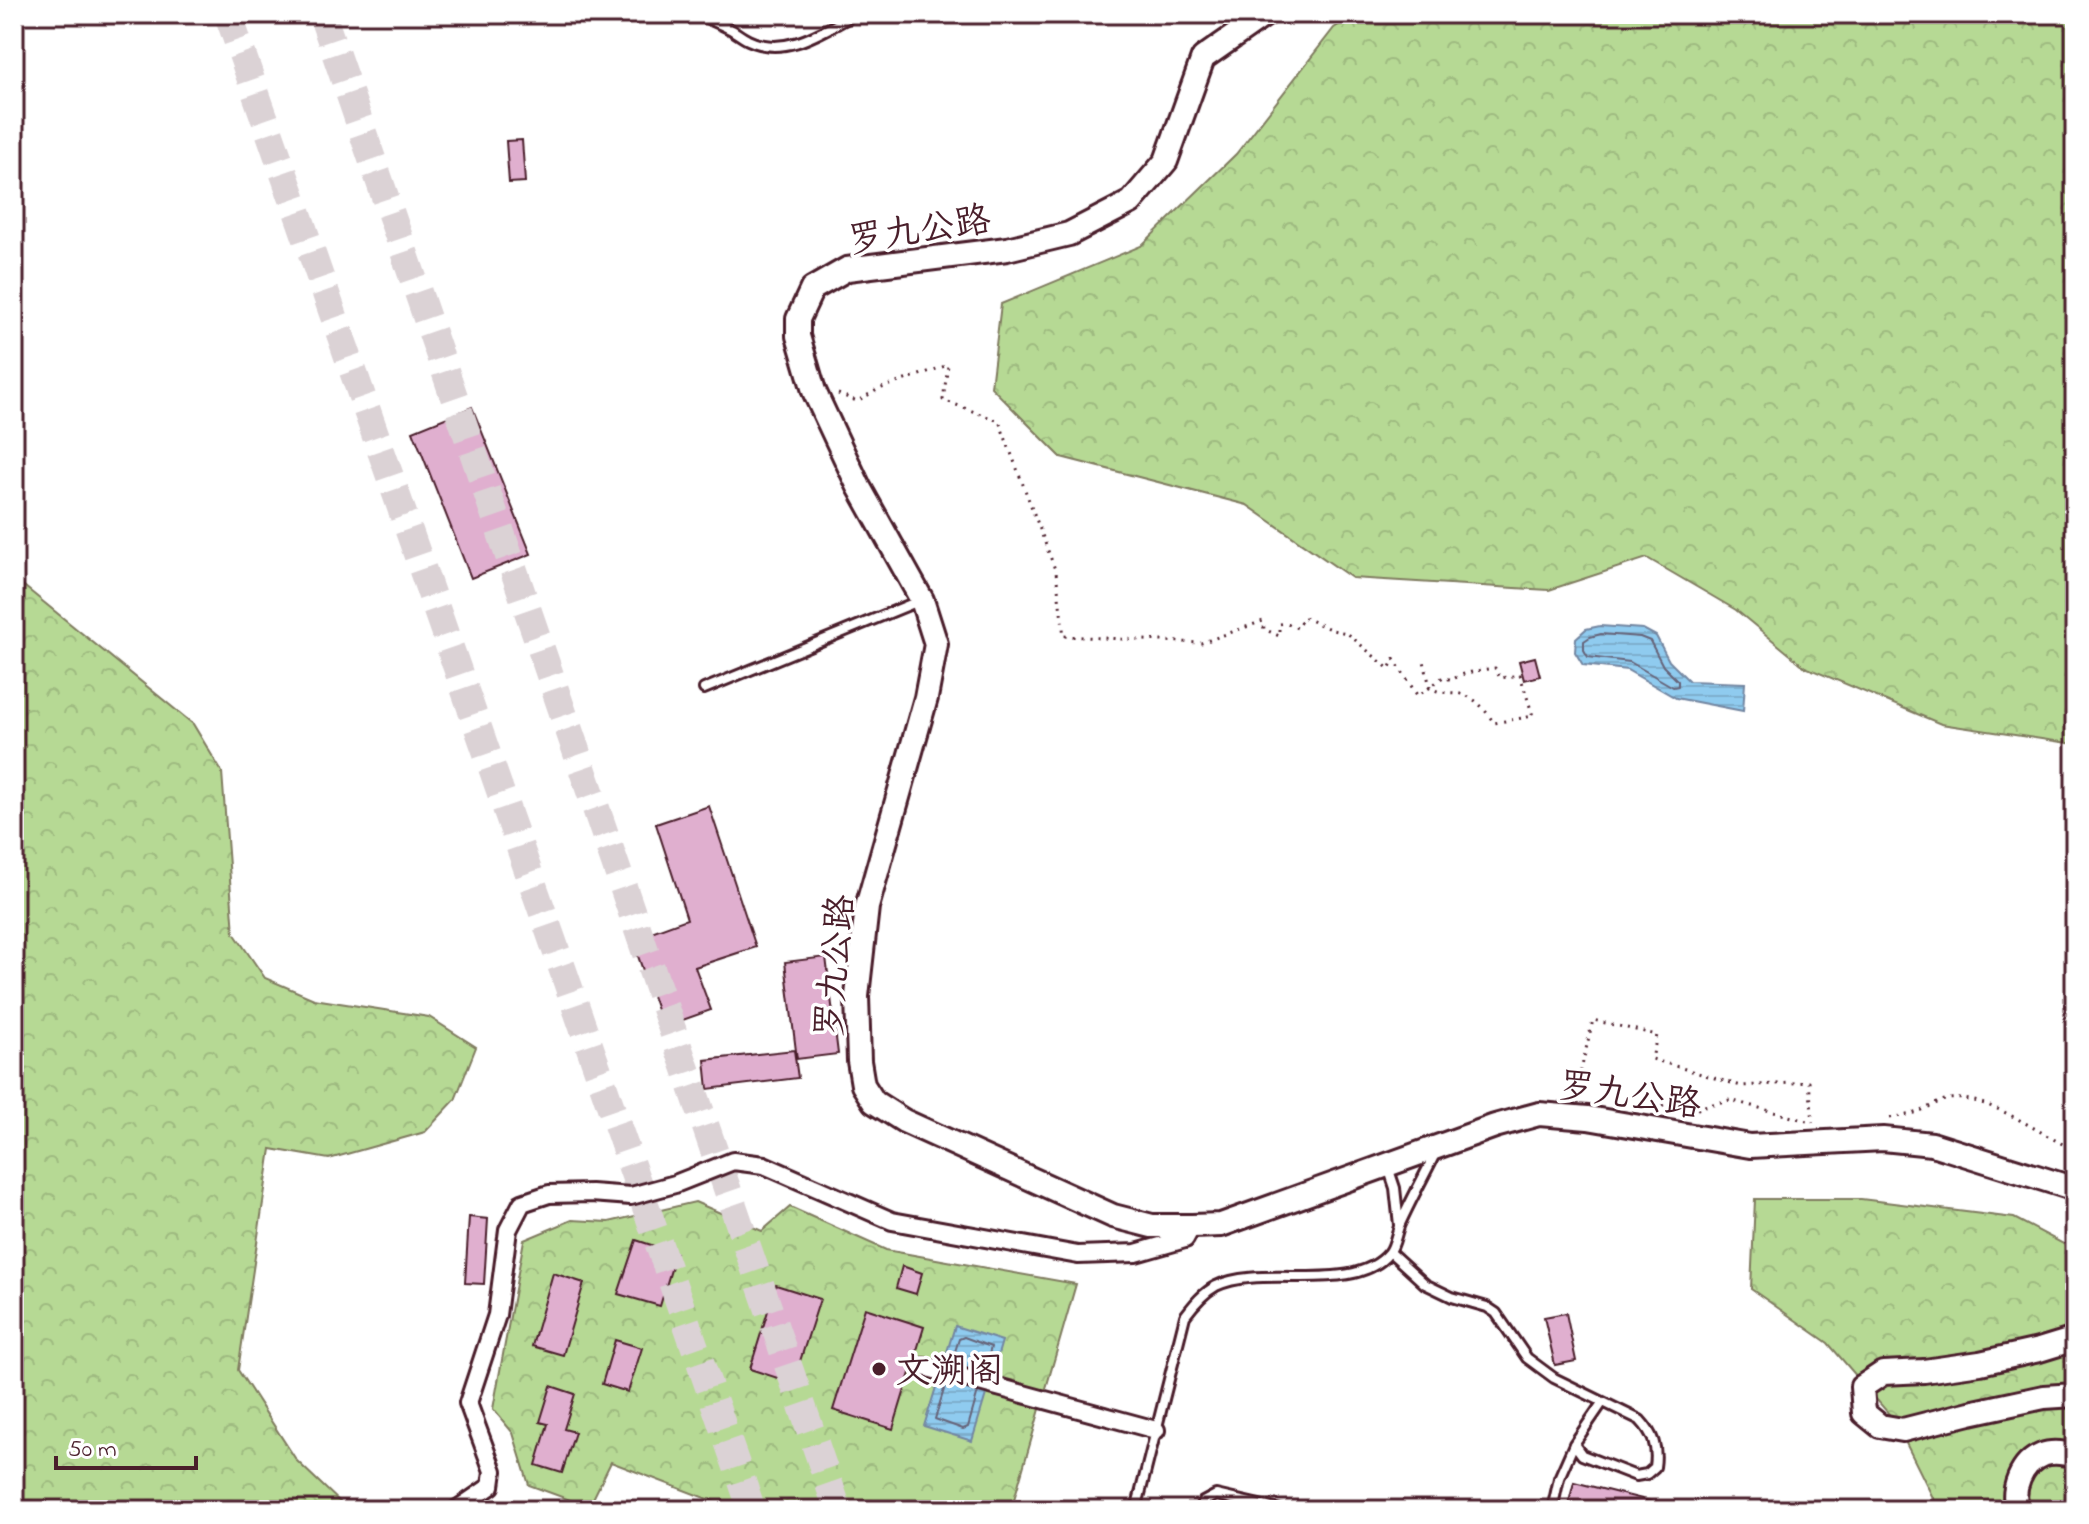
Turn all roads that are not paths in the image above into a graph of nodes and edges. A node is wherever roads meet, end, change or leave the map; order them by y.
1 (697, 14) edge
2 (855, 14) edge
3 (1266, 14) edge
4 (922, 600) junction
5 (704, 689) dead end
6 (1438, 1147) junction
7 (1388, 1166) junction
8 (2075, 1189) edge
9 (1399, 1225) junction
10 (1192, 1226) junction
11 (1390, 1252) junction
12 (2075, 1339) edge
13 (928, 1368) dead end
14 (2075, 1395) edge
15 (1602, 1403) junction
16 (1156, 1430) junction
17 (1574, 1444) junction
18 (2075, 1456) edge
19 (456, 1510) edge
20 (1136, 1510) edge
21 (1198, 1510) edge
22 (1281, 1510) edge
23 (1552, 1510) edge
24 (2018, 1510) edge

1 - 2 lane
3 - 4 street, 罗九公路
4 - 5 lane
4 - 10 street, 罗九公路
6 - 7 street, 罗九公路
6 - 8 street, 罗九公路
6 - 9 lane
7 - 9 lane
7 - 10 street, 罗九公路
9 - 11 lane
10 - 19 street
11 - 15 lane
11 - 16 lane
12 - 14 street
13 - 16 street
15 - 17 lane
15 - 17 lane
16 - 20 lane
17 - 23 lane
18 - 24 street
21 - 22 lane

